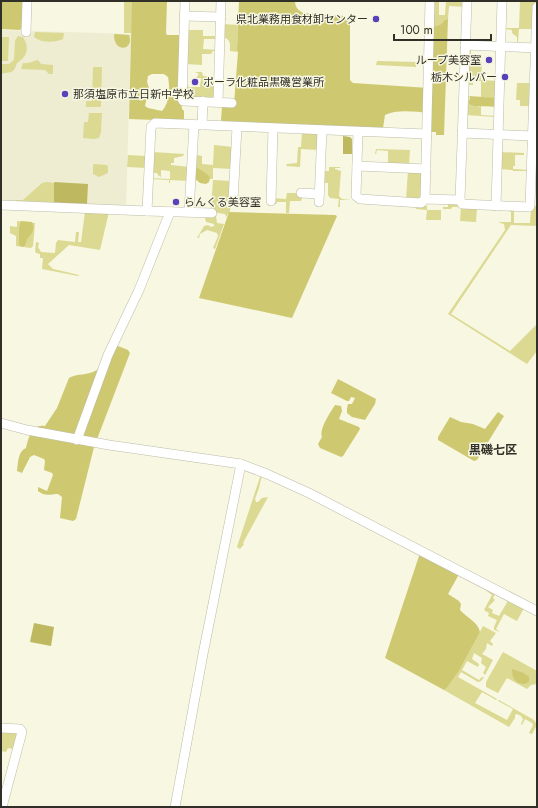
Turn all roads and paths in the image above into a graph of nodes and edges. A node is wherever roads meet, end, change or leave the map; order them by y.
1 (27, 1) edge
2 (185, 1) edge
3 (221, 1) edge
4 (430, 1) edge
5 (467, 1) edge
6 (502, 1) edge
7 (537, 7) edge
8 (184, 16) junction
9 (221, 17) junction
10 (26, 32) dead end
11 (465, 45) junction
12 (500, 46) junction
13 (536, 48) junction
14 (203, 101) junction
15 (218, 102) junction
16 (232, 103) dead end
17 (198, 125) junction
18 (237, 126) junction
19 (273, 128) junction
20 (322, 130) junction
21 (358, 132) junction
22 (462, 133) junction
23 (427, 134) junction
24 (498, 135) junction
25 (533, 136) junction
26 (357, 166) junction
27 (426, 169) junction
28 (301, 193) dead end
29 (425, 199) junction
30 (460, 200) junction
31 (233, 201) dead end
32 (271, 201) dead end
33 (1, 205) edge
34 (496, 206) junction
35 (147, 211) junction
36 (170, 212) junction
37 (189, 212) junction
38 (212, 213) dead end
39 (1, 423) edge
40 (77, 440) junction
41 (241, 464) junction
42 (537, 610) edge
43 (1, 728) edge
44 (3, 795) edge
45 (2, 807) edge
46 (175, 807) edge

1 - 10 street
2 - 8 street
3 - 9 street
4 - 23 street
5 - 11 street
6 - 12 street
7 - 13 street
8 - 9 street
8 - 14 street
9 - 15 street
11 - 12 street
11 - 22 street
12 - 13 street
12 - 24 street
13 - 25 street
14 - 15 street
14 - 17 street
15 - 16 street
17 - 18 street
17 - 35 street
17 - 37 street
18 - 19 street
18 - 31 street
19 - 20 street
19 - 32 street
20 - 21 street
20 - 28 street
21 - 23 street
21 - 26 street
22 - 24 street
22 - 30 street
23 - 27 street
24 - 25 street
24 - 34 street
25 - 34 street
26 - 27 street
26 - 29 street
27 - 29 street
29 - 30 street
30 - 34 street
33 - 35 street
35 - 36 street
36 - 37 street
36 - 40 street
37 - 38 street
39 - 40 street
40 - 41 street
41 - 42 street
41 - 46 street
43 - 44 street
44 - 45 street

